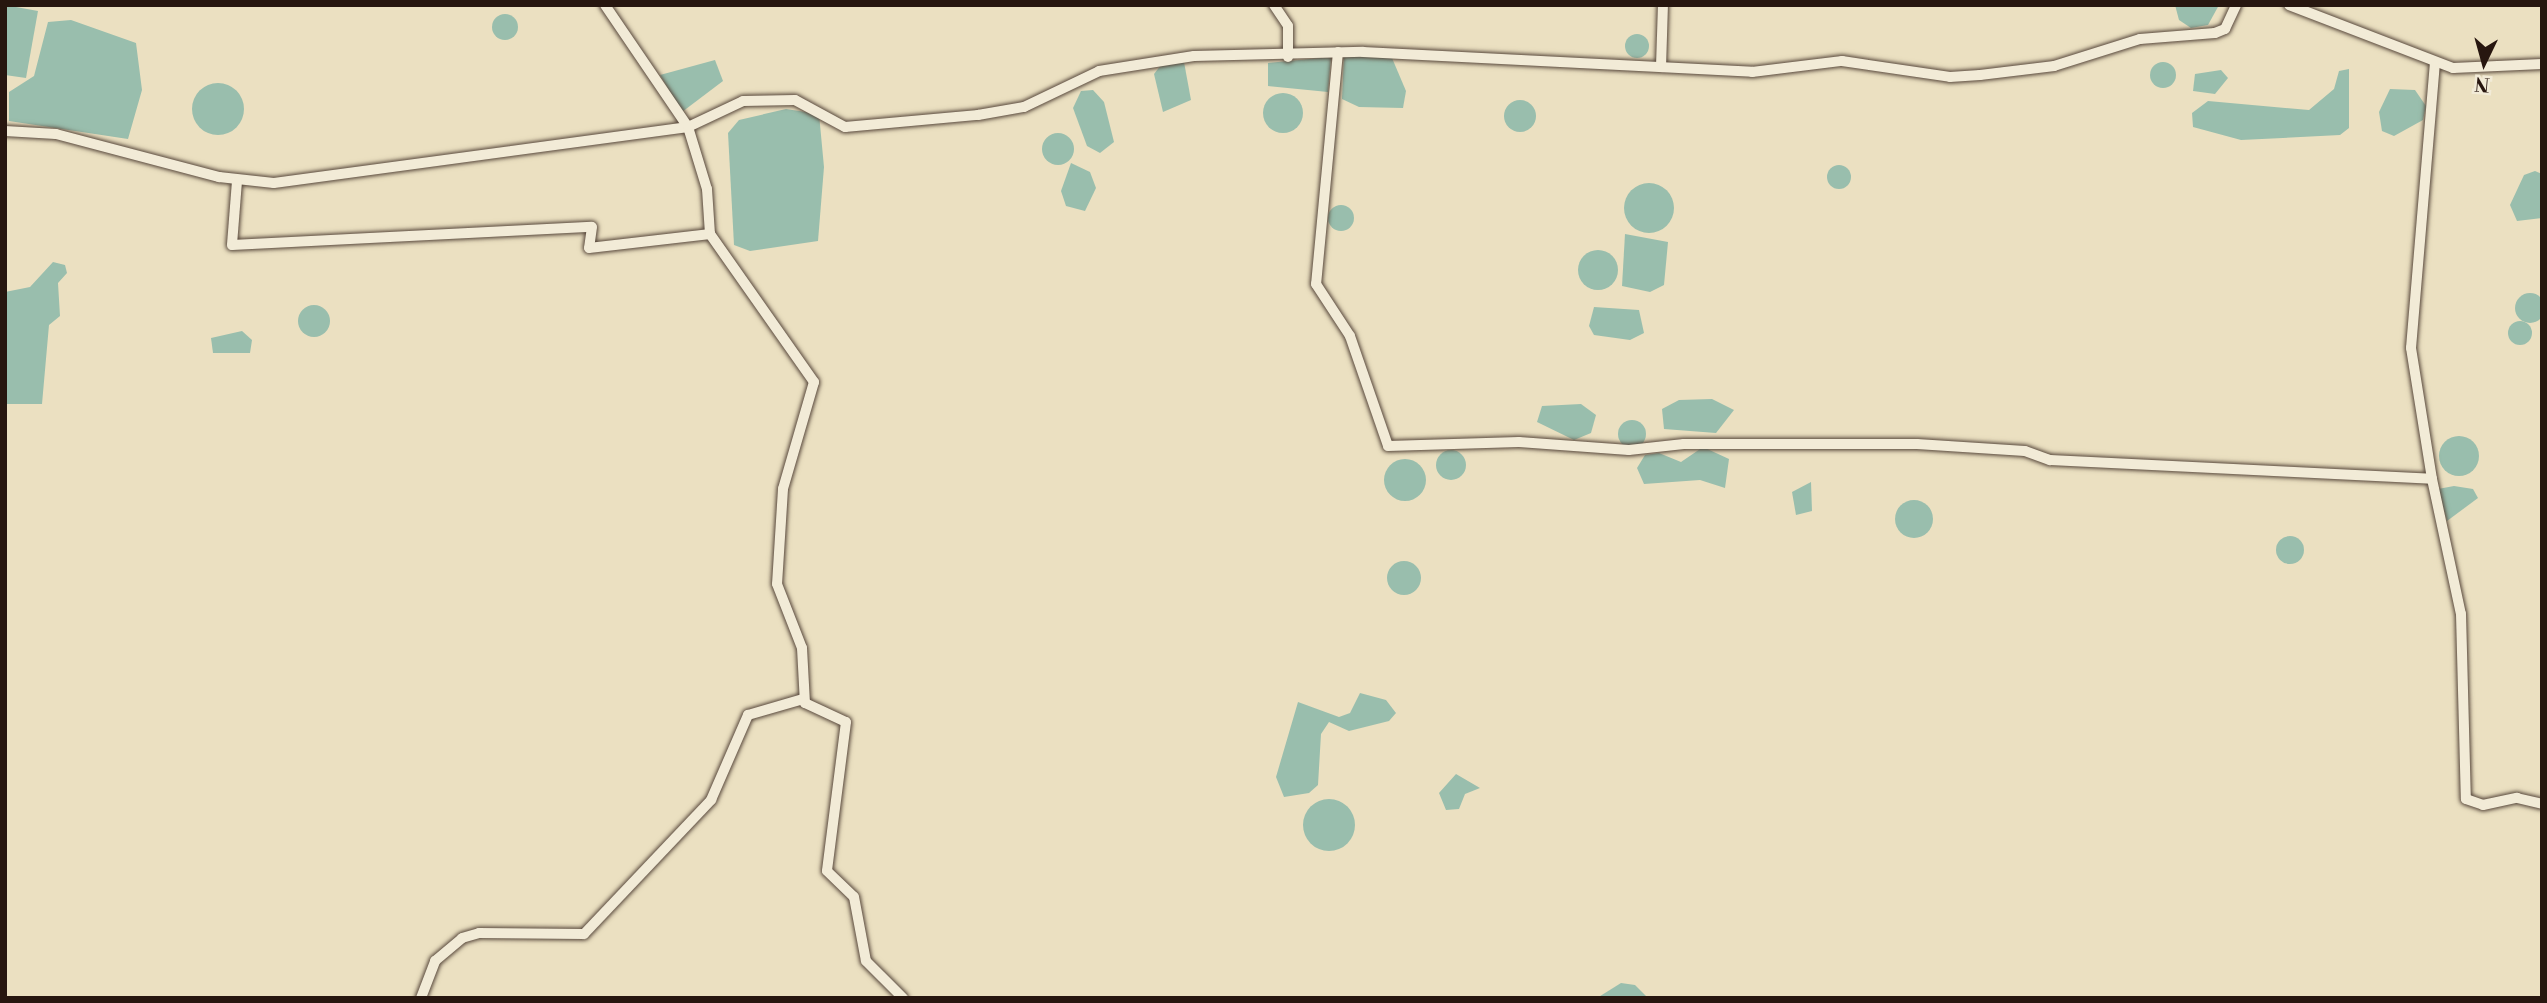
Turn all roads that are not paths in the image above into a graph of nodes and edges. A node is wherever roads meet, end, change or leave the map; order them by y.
1 (605, 5) edge
2 (1274, 5) edge
3 (1662, 5) edge
4 (2236, 5) edge
5 (2289, 5) edge
6 (1338, 52) junction
7 (1289, 57) junction
8 (2435, 62) junction
9 (2542, 64) edge
10 (1661, 67) junction
11 (688, 127) junction
12 (5, 131) edge
13 (237, 180) junction
14 (710, 234) junction
15 (2432, 479) junction
16 (803, 699) junction
17 (2542, 804) edge
18 (421, 998) edge
19 (903, 998) edge

1 - 11 street
2 - 7 street
3 - 10 street
4 - 10 street
5 - 8 street
6 - 7 street
6 - 10 street
6 - 15 street
7 - 11 street
8 - 9 street
8 - 15 street
11 - 13 street
11 - 14 street
12 - 13 street
13 - 14 street
14 - 16 street
15 - 17 street
16 - 18 street
16 - 19 street

